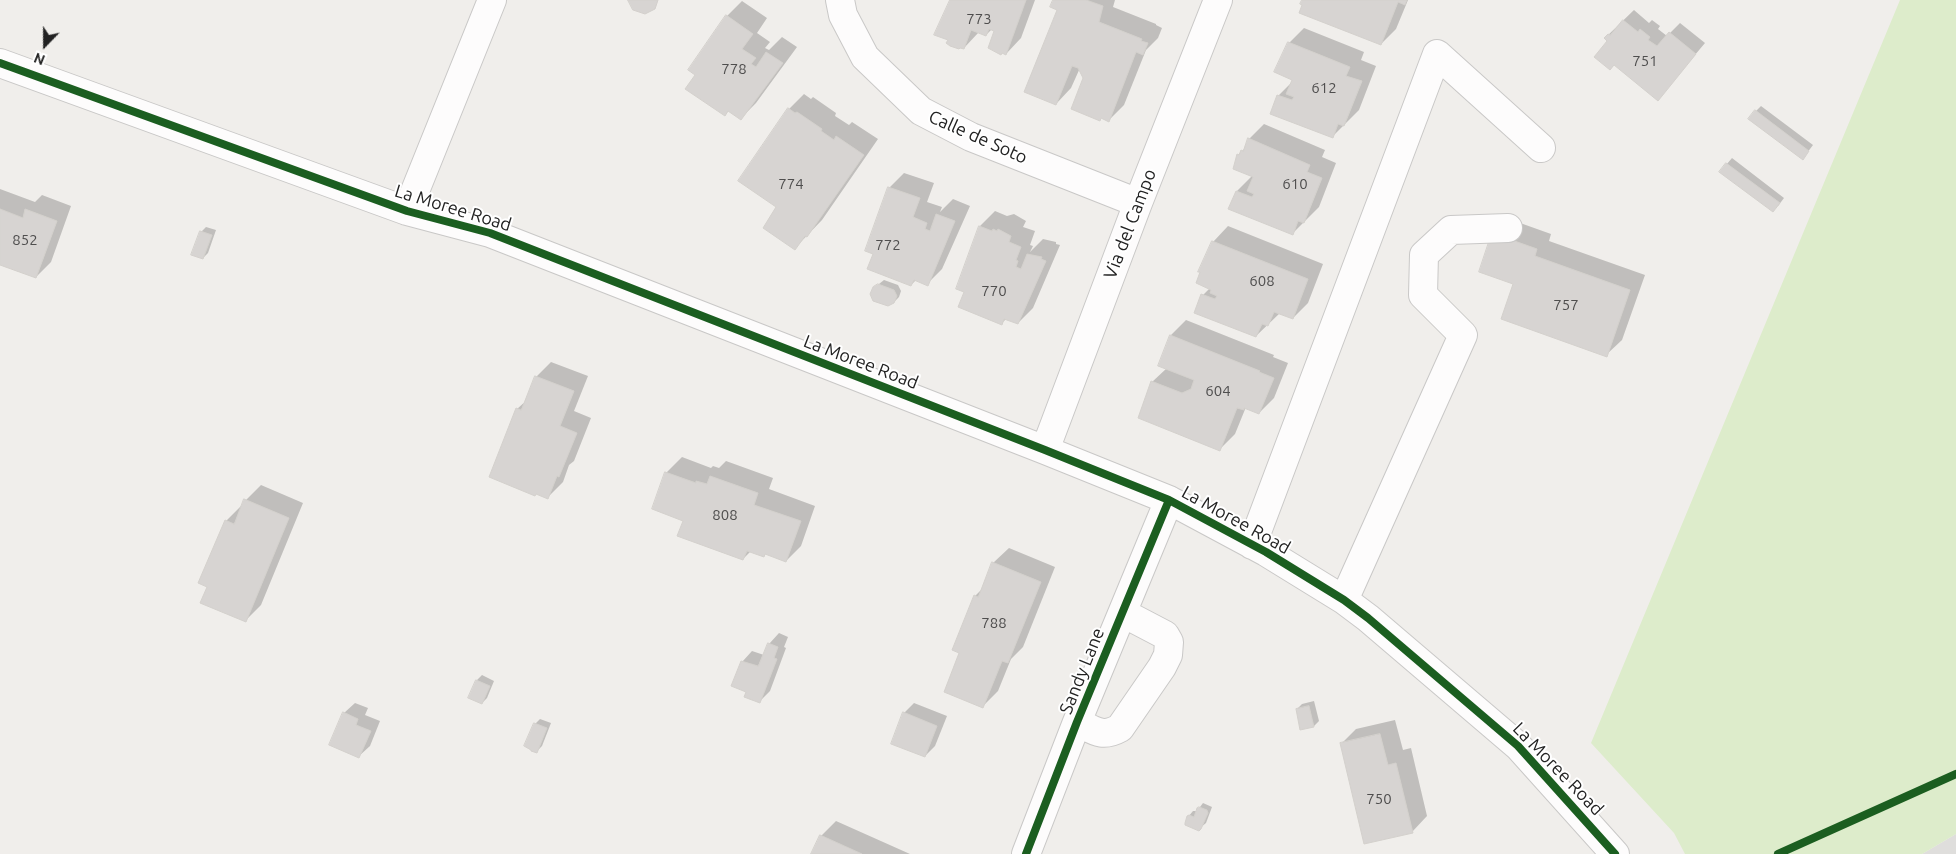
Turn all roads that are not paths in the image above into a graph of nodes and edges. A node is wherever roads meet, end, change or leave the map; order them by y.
1 (492, 0) edge
2 (840, 0) edge
3 (1218, 0) edge
4 (0, 63) edge
5 (1540, 148) dead end
6 (1138, 203) junction
7 (407, 211) junction
8 (1508, 228) dead end
9 (1045, 450) junction
10 (1169, 500) junction
11 (1252, 545) junction
12 (1344, 600) junction
13 (1122, 613) junction
14 (1077, 722) junction
15 (1026, 854) edge
16 (1615, 854) edge

1 - 7 street
2 - 6 street, Calle de Soto
3 - 6 street, Via del Campo
4 - 7 street, La Moree Road
5 - 11 street
6 - 9 street, Via del Campo
7 - 9 street, La Moree Road
8 - 12 street
9 - 10 street, La Moree Road
10 - 11 street, La Moree Road
10 - 13 street, Sandy Lane
11 - 12 street, La Moree Road
12 - 16 street, La Moree Road
13 - 14 street, Sandy Lane
13 - 14 street
14 - 15 street, Sandy Lane

